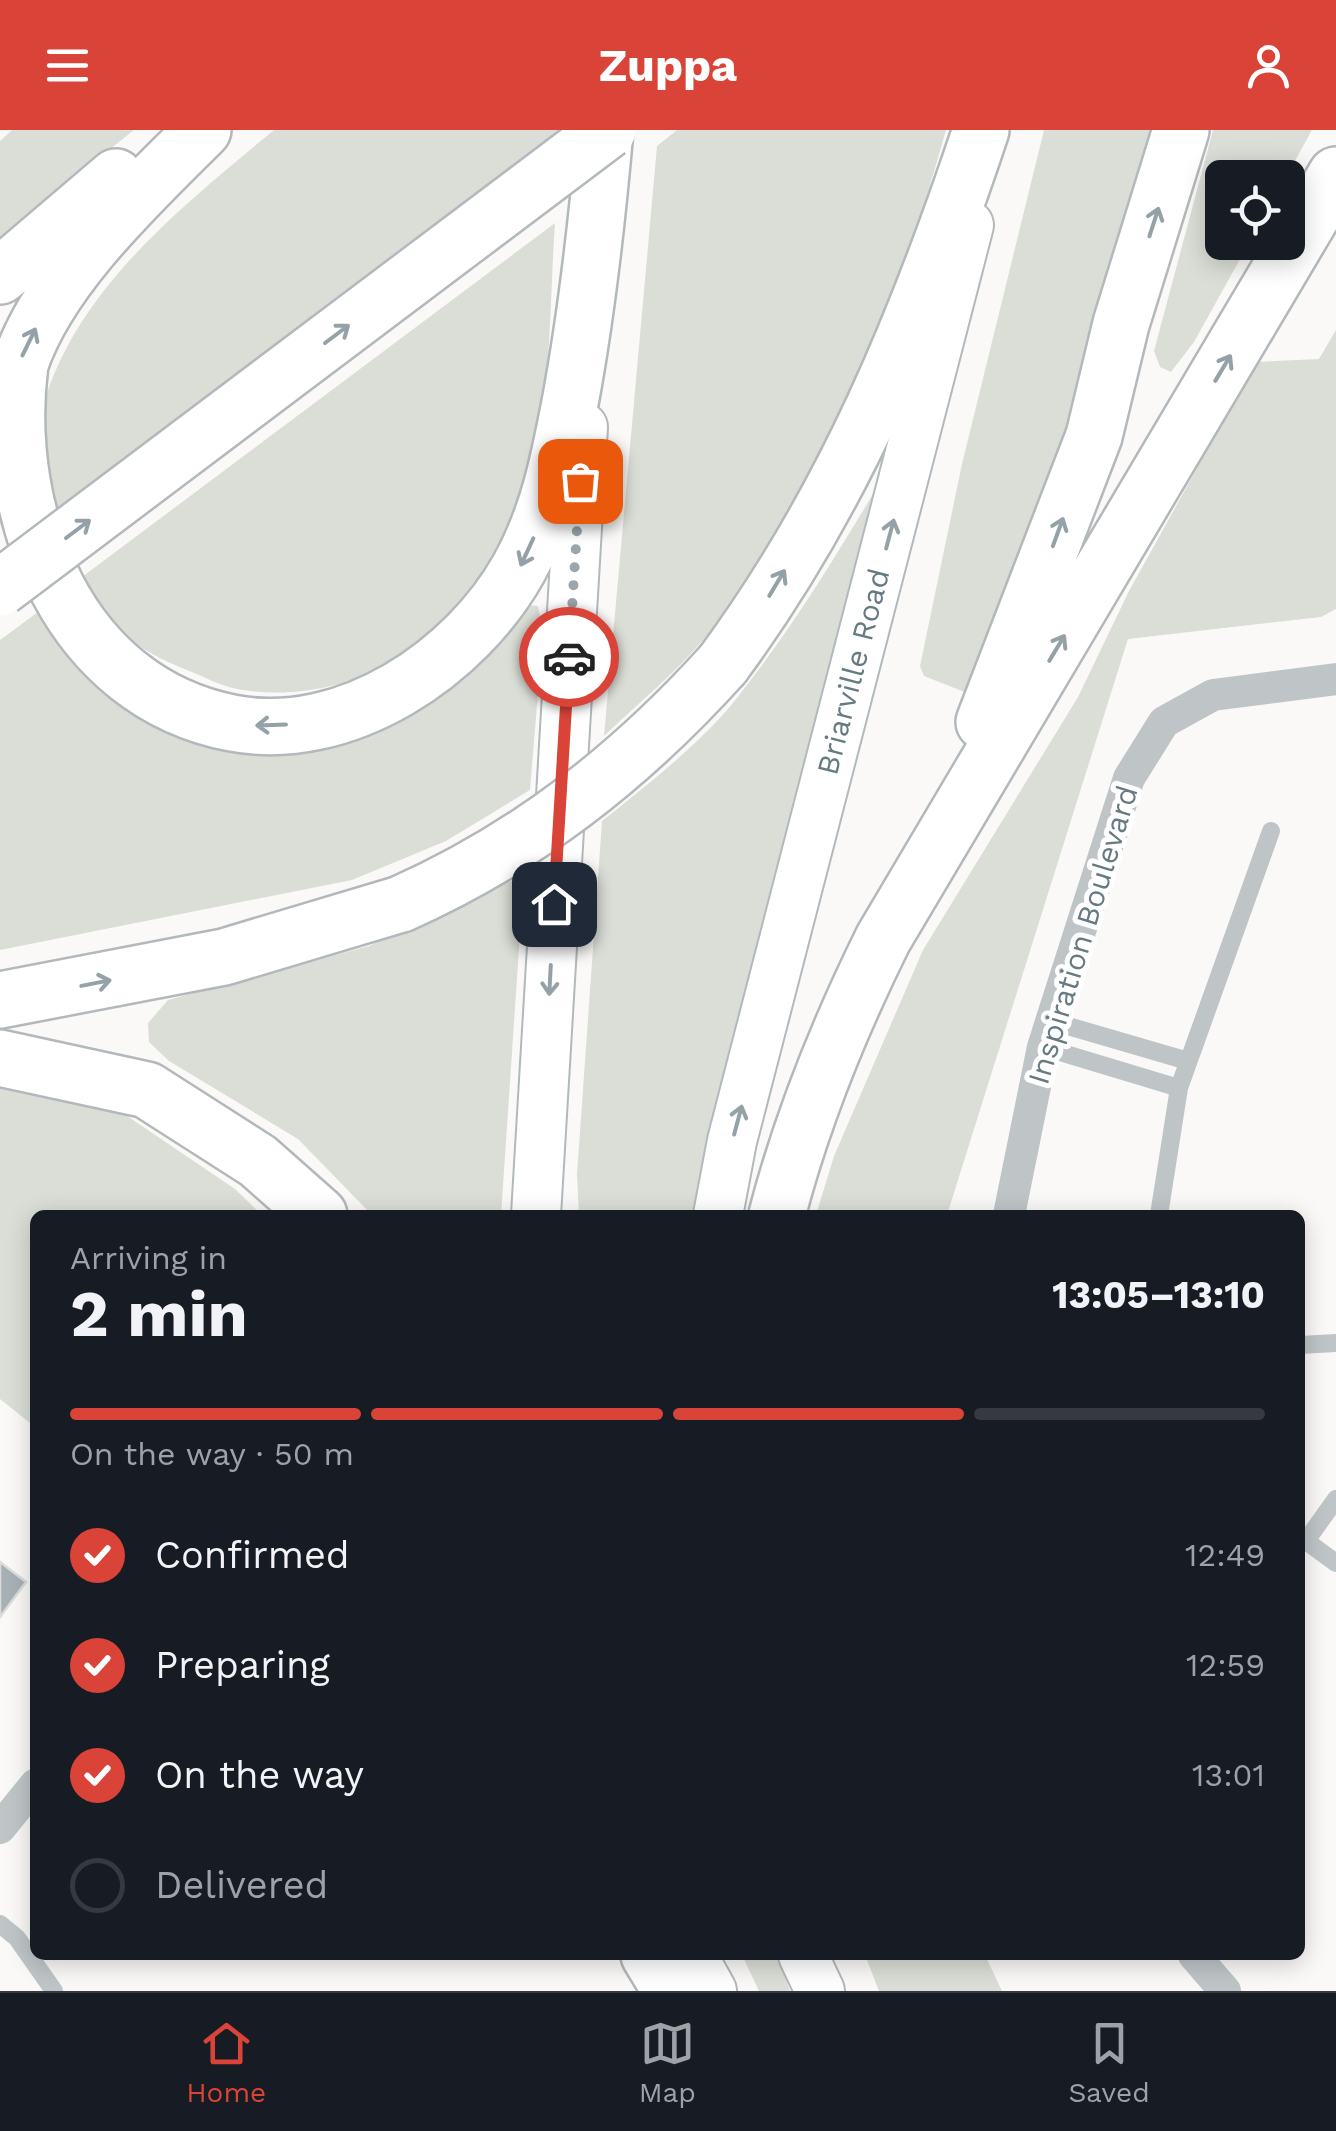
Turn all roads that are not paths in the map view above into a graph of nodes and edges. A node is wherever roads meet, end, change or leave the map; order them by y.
1 (182, 130) edge
2 (202, 130) edge
3 (606, 130) edge
4 (981, 130) edge
5 (994, 130) edge
6 (1180, 130) edge
7 (1336, 175) edge
8 (0, 276) edge
9 (591, 288) junction
10 (0, 588) edge
11 (1336, 679) edge
12 (1270, 830) dead end
13 (937, 852) junction
14 (0, 1000) edge
15 (1047, 1034) junction
16 (0, 1058) edge
17 (1188, 1061) junction
18 (1179, 1088) junction
19 (313, 1210) edge
20 (536, 1210) edge
21 (719, 1210) edge
22 (779, 1210) edge
23 (1010, 1210) edge
24 (1160, 1210) edge
25 (1336, 1343) edge
26 (1305, 1345) edge
27 (1336, 1499) edge
28 (1336, 1564) edge
29 (30, 1791) edge
30 (0, 1828) edge
31 (0, 1924) edge
32 (30, 1957) edge
33 (32, 1960) edge
34 (653, 1960) edge
35 (695, 1960) edge
36 (806, 1960) edge
37 (1198, 1960) edge
38 (54, 1991) edge
39 (672, 1991) edge
40 (712, 1991) edge
41 (820, 1991) edge
42 (1226, 1991) edge

1 - 8 highway
9 -> 2 highway
3 - 9 highway
10 -> 3 highway, bridge
14 -> 4 highway, bridge
21 -> 5 main road, Briarville Road
13 -> 6 highway
13 -> 7 highway
9 -> 20 main road
11 - 15 street, Inspiration Boulevard
12 - 17 lane
13 - 22 highway
15 - 17 lane
15 - 18 lane
15 - 23 street, Inspiration Boulevard
16 - 19 highway
17 - 18 lane
18 - 24 lane
25 - 26 lane
27 - 28 lane
29 - 30 street
31 - 32 lane
33 - 38 lane
34 - 39 highway
35 - 40 main road
36 - 41 main road
37 - 42 street

